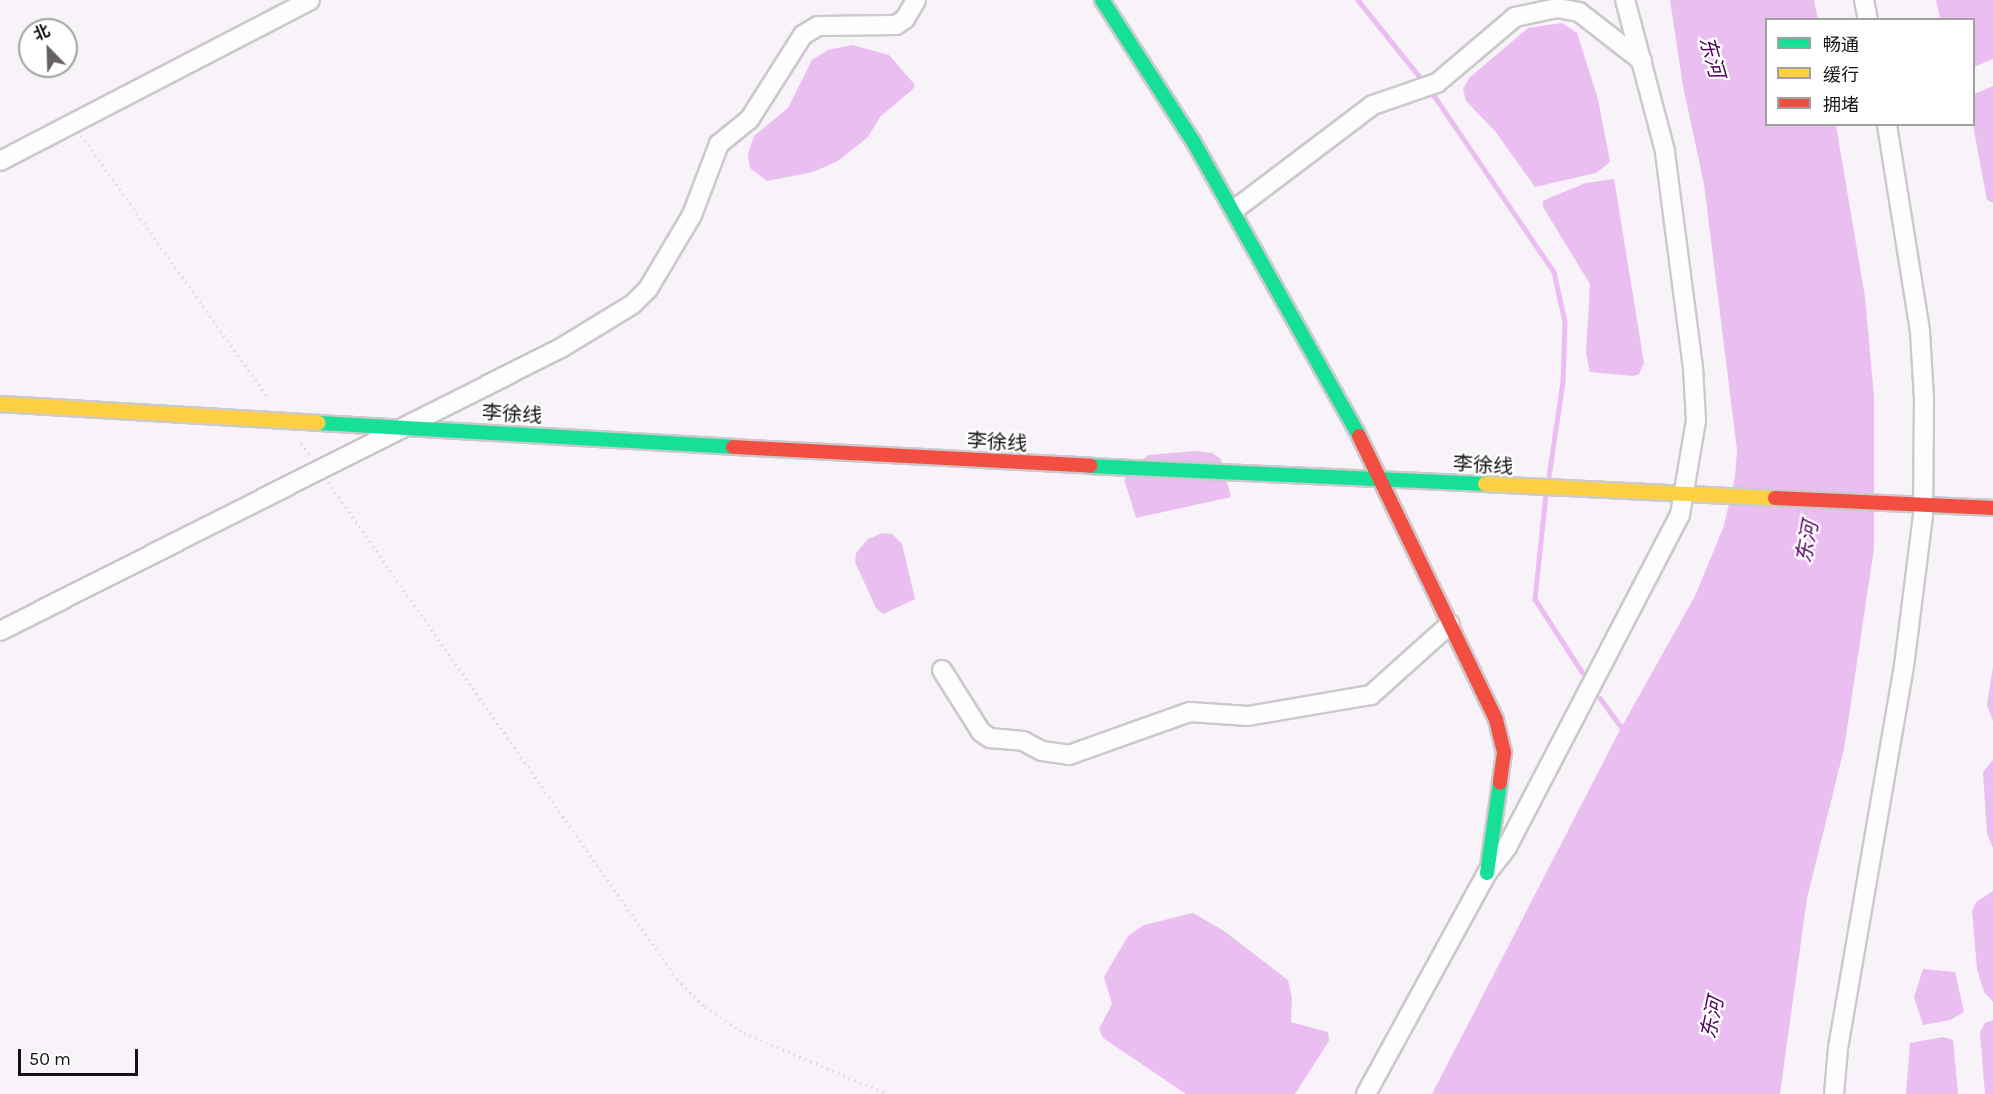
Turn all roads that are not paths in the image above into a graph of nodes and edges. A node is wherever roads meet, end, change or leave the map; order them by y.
1 (310, 0) edge
2 (916, 0) edge
3 (1102, 0) edge
4 (1625, 0) edge
5 (1864, 0) edge
6 (1868, 18) edge
7 (1643, 63) junction
8 (1887, 126) edge
9 (0, 161) edge
10 (1234, 210) junction
11 (0, 404) edge
12 (1993, 508) edge
13 (1450, 624) junction
14 (0, 631) edge
15 (942, 670) dead end
16 (1487, 873) junction
17 (1366, 1094) edge
18 (1834, 1094) edge

1 - 9 street
2 - 14 street
3 - 10 main road
4 - 7 street
5 - 6 street
7 - 10 street
7 - 16 street
8 - 18 street
10 - 13 main road
11 - 12 main road, 李徐线
13 - 15 street
13 - 16 main road
16 - 17 street

